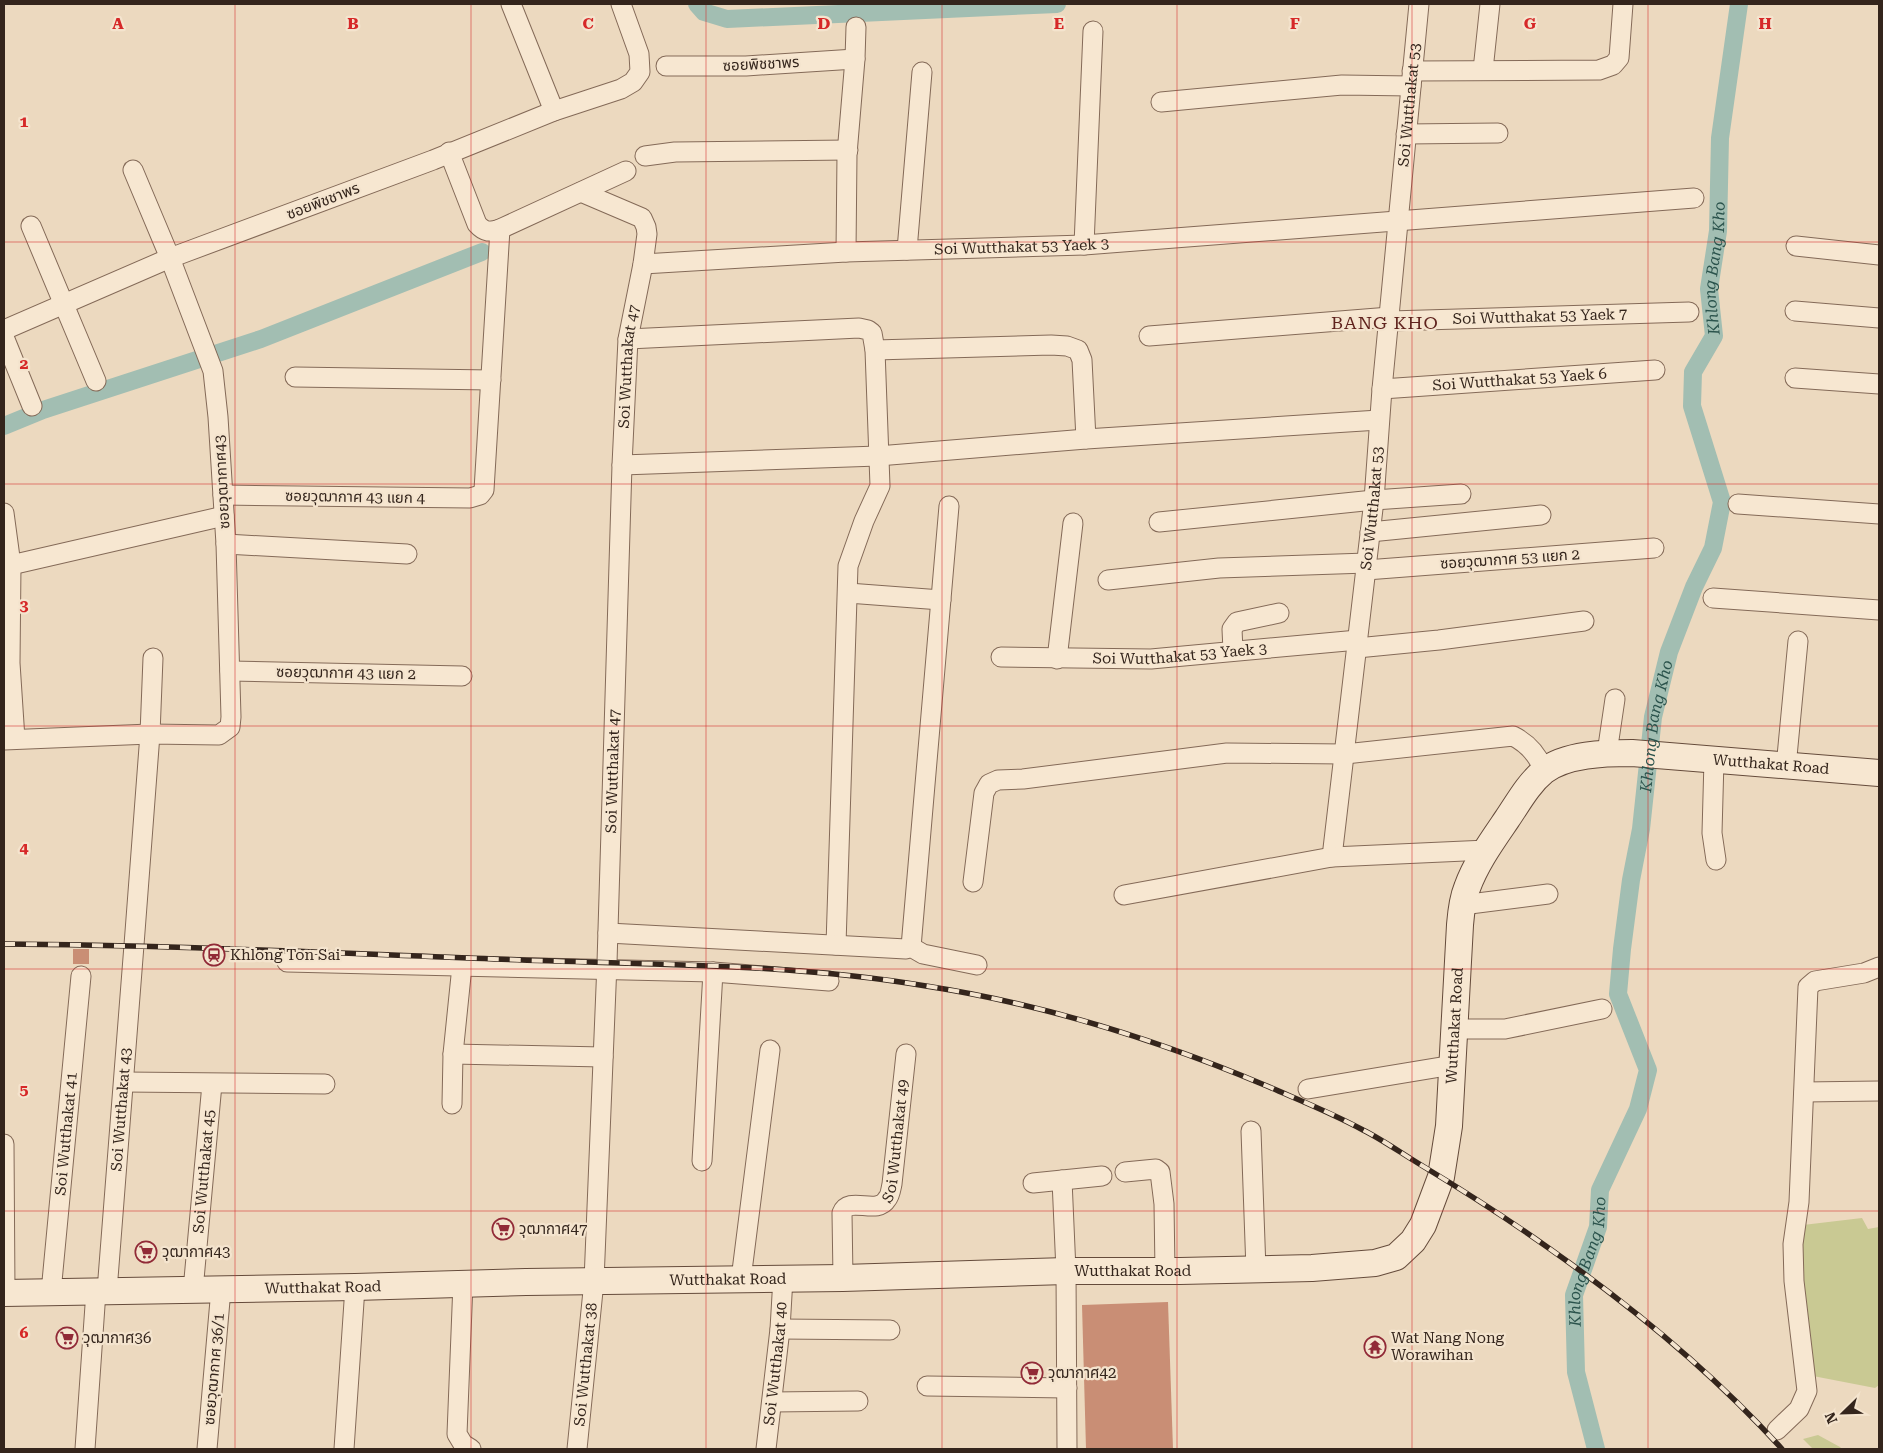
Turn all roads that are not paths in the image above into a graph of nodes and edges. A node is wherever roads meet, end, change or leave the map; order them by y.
1 (511, 4) edge
2 (621, 4) edge
3 (1419, 4) edge
4 (1490, 4) edge
5 (1623, 4) edge
6 (856, 27) dead end
7 (1093, 31) dead end
8 (855, 59) junction
9 (666, 66) dead end
10 (1483, 70) junction
11 (922, 72) dead end
12 (1412, 78) junction
13 (1161, 102) dead end
14 (554, 111) junction
15 (1498, 133) dead end
16 (1406, 134) junction
17 (848, 150) junction
18 (449, 152) junction
19 (645, 156) dead end
20 (133, 170) dead end
21 (626, 171) dead end
22 (581, 192) junction
23 (1694, 198) dead end
24 (1399, 220) junction
25 (31, 226) dead end
26 (500, 229) junction
27 (1084, 245) junction
28 (1796, 246) dead end
29 (907, 250) junction
30 (846, 252) junction
31 (1879, 255) edge
32 (170, 258) junction
33 (643, 264) junction
34 (64, 304) junction
35 (1795, 311) dead end
36 (1689, 312) dead end
37 (1879, 318) edge
38 (1390, 319) junction
39 (4, 330) edge
40 (1150, 336) dead end
41 (4, 337) edge
42 (628, 339) junction
43 (875, 350) junction
44 (1655, 370) dead end
45 (295, 378) dead end
46 (1795, 378) dead end
47 (491, 380) junction
48 (96, 381) dead end
49 (1879, 384) edge
50 (1382, 389) junction
51 (32, 406) dead end
52 (1380, 420) junction
53 (1086, 439) junction
54 (878, 456) junction
55 (622, 465) junction
56 (1461, 494) dead end
57 (223, 495) junction
58 (1374, 500) junction
59 (1738, 504) dead end
60 (949, 506) dead end
61 (4, 512) edge
62 (1879, 514) edge
63 (1541, 515) dead end
64 (224, 516) junction
65 (1159, 522) dead end
66 (1073, 523) dead end
67 (1370, 532) junction
68 (226, 544) junction
69 (1654, 548) dead end
70 (8, 553) edge
71 (407, 554) dead end
72 (1367, 566) junction
73 (1108, 580) dead end
74 (848, 593) junction
75 (1713, 598) dead end
76 (941, 600) junction
77 (1879, 610) edge
78 (1279, 613) dead end
79 (1584, 621) dead end
80 (1798, 640) dead end
81 (1358, 644) junction
82 (1233, 651) junction
83 (153, 658) dead end
84 (1000, 658) dead end
85 (1057, 659) junction
86 (230, 671) junction
87 (462, 676) dead end
88 (1615, 699) dead end
89 (150, 734) junction
90 (10, 739) edge
91 (1345, 754) junction
92 (1632, 754) junction
93 (1714, 760) junction
94 (1786, 767) junction
95 (1544, 771) junction
96 (1879, 774) edge
97 (1487, 850) junction
98 (1332, 857) junction
99 (1716, 860) dead end
100 (973, 882) dead end
101 (1548, 894) dead end
102 (1124, 895) dead end
103 (1462, 905) junction
104 (608, 934) junction
105 (836, 945) junction
106 (911, 947) junction
107 (287, 962) dead end
108 (977, 965) dead end
109 (462, 966) junction
110 (1879, 966) edge
111 (606, 969) junction
112 (713, 972) junction
113 (81, 976) dead end
114 (829, 981) dead end
115 (1602, 1009) dead end
116 (1454, 1030) junction
117 (770, 1050) dead end
118 (453, 1054) junction
119 (906, 1054) dead end
120 (603, 1057) junction
121 (1453, 1066) junction
122 (124, 1082) junction
123 (212, 1084) junction
124 (325, 1084) dead end
125 (1308, 1089) dead end
126 (1879, 1091) edge
127 (1804, 1092) junction
128 (452, 1104) dead end
129 (1251, 1132) dead end
130 (4, 1144) edge
131 (702, 1161) dead end
132 (1125, 1172) dead end
133 (1102, 1176) dead end
134 (1062, 1180) junction
135 (1033, 1183) dead end
136 (1256, 1270) junction
137 (1066, 1271) junction
138 (1165, 1271) junction
139 (783, 1278) junction
140 (843, 1278) junction
141 (741, 1279) junction
142 (594, 1281) junction
143 (463, 1283) junction
144 (355, 1287) junction
145 (221, 1289) junction
146 (193, 1290) junction
147 (101, 1291) junction
148 (51, 1292) junction
149 (4, 1293) edge
150 (780, 1329) junction
151 (890, 1330) dead end
152 (927, 1386) dead end
153 (1066, 1388) junction
154 (858, 1401) dead end
155 (772, 1402) junction
156 (1777, 1430) dead end
157 (85, 1449) edge
158 (207, 1449) edge
159 (344, 1449) edge
160 (471, 1449) edge
161 (576, 1449) edge
162 (766, 1449) edge
163 (1067, 1449) edge

1 - 14 street
2 - 14 street, ซอยพิชชาพร
3 - 12 street, Soi Wutthakat 53
4 - 10 street
5 - 10 street
6 - 8 street
7 - 27 street
8 - 9 street, ซอยพิชชาพร
8 - 17 street
10 - 12 street
11 - 29 street
12 - 13 street
12 - 16 street, Soi Wutthakat 53
14 - 18 street, ซอยพิชชาพร
15 - 16 street
16 - 24 street, Soi Wutthakat 53
17 - 19 street
17 - 30 street
18 - 26 street
18 - 32 street, ซอยพิชชาพร
20 - 32 street, ซอยวุฒากาศ43
21 - 22 street
22 - 26 street
22 - 33 street, Soi Wutthakat 47
23 - 24 street, Soi Wutthakat 53 Yaek 3
24 - 27 street, Soi Wutthakat 53 Yaek 3
24 - 38 street, Soi Wutthakat 53
25 - 34 street
26 - 47 street
27 - 29 street, Soi Wutthakat 53 Yaek 3
28 - 31 street
29 - 30 street, Soi Wutthakat 53 Yaek 3
30 - 33 street, Soi Wutthakat 53 Yaek 3
32 - 34 street, ซอยพิชชาพร
32 - 57 street, ซอยวุฒากาศ43
33 - 42 street, Soi Wutthakat 47
34 - 39 street, ซอยพิชชาพร
34 - 48 street
35 - 37 street
36 - 38 street, Soi Wutthakat 53 Yaek 7
38 - 40 street, Soi Wutthakat 53 Yaek 7
38 - 50 street, Soi Wutthakat 53
41 - 51 street
42 - 43 street
42 - 55 street, Soi Wutthakat 47
43 - 53 street
43 - 54 street
44 - 50 street, Soi Wutthakat 53 Yaek 6
45 - 47 street
46 - 49 street
47 - 57 street, ซอยวุฒากาศ 43 แยก 4
50 - 52 street, Soi Wutthakat 53
52 - 53 street
52 - 58 street, Soi Wutthakat 53
53 - 54 street
54 - 55 street
54 - 74 street
55 - 104 street, Soi Wutthakat 47
56 - 58 street
57 - 64 street, ซอยวุฒากาศ43
58 - 65 street
58 - 67 street, Soi Wutthakat 53
59 - 62 street
60 - 76 street
61 - 70 street, ซอยวุฒากาศ43
63 - 67 street
64 - 68 street, ซอยวุฒากาศ43
64 - 70 street
66 - 85 street
67 - 72 street, Soi Wutthakat 53
68 - 71 street
68 - 86 street, ซอยวุฒากาศ43
69 - 72 street, ซอยวุฒากาศ 53 แยก 2
70 - 90 street, ซอยวุฒากาศ43
72 - 73 street, ซอยวุฒากาศ 53 แยก 2
72 - 81 street, Soi Wutthakat 53
74 - 76 street
74 - 105 street
75 - 77 street
76 - 106 street
78 - 82 street
79 - 81 street, Soi Wutthakat 53 Yaek 3
80 - 94 street
81 - 82 street, Soi Wutthakat 53 Yaek 3
81 - 91 street, Soi Wutthakat 53
82 - 85 street, Soi Wutthakat 53 Yaek 3
83 - 89 street
84 - 85 street, Soi Wutthakat 53 Yaek 3
86 - 87 street, ซอยวุฒากาศ 43 แยก 2
86 - 89 street, ซอยวุฒากาศ43
88 - 92 street
89 - 90 street, ซอยวุฒากาศ43
89 - 122 street, Soi Wutthakat 43
91 - 95 street
91 - 98 street, Soi Wutthakat 53
91 - 100 street
92 - 93 main road, Wutthakat Road
92 - 95 main road, Wutthakat Road
93 - 94 main road, Wutthakat Road
93 - 99 street
94 - 96 main road, Wutthakat Road
95 - 97 main road, Wutthakat Road
97 - 98 street
97 - 103 main road, Wutthakat Road
98 - 102 street
101 - 103 street
103 - 116 main road, Wutthakat Road
104 - 105 street
104 - 111 street, Soi Wutthakat 47
105 - 106 street
106 - 108 street
107 - 109 street
109 - 111 street
109 - 118 street
110 - 127 street
111 - 112 street
111 - 120 street, Soi Wutthakat 47
112 - 114 street
112 - 131 street
113 - 148 street, Soi Wutthakat 41
115 - 116 street
116 - 121 main road, Wutthakat Road
117 - 141 street
118 - 120 street
118 - 128 street
119 - 140 street, Soi Wutthakat 49
120 - 142 street, Soi Wutthakat 47
121 - 125 street
121 - 136 main road, Wutthakat Road
122 - 123 street
122 - 147 street, Soi Wutthakat 43
123 - 124 street
123 - 146 street, Soi Wutthakat 45
126 - 127 street
127 - 156 street
129 - 136 street
130 - 149 street
132 - 138 street
133 - 134 street
134 - 135 street
134 - 137 street
136 - 138 main road, Wutthakat Road
137 - 138 main road, Wutthakat Road
137 - 140 main road, Wutthakat Road
137 - 153 street
139 - 140 main road, Wutthakat Road
139 - 141 main road, Wutthakat Road
139 - 150 street, Soi Wutthakat 40
141 - 142 main road, Wutthakat Road
142 - 143 main road, Wutthakat Road
142 - 161 street, Soi Wutthakat 38
143 - 144 main road, Wutthakat Road
143 - 160 street
144 - 145 main road, Wutthakat Road
144 - 159 street
145 - 146 main road, Wutthakat Road
145 - 158 street, ซอยวุฒากาศ 36/1
146 - 147 main road, Wutthakat Road
147 - 148 main road, Wutthakat Road
147 - 157 street, Soi Wutthakat 43
148 - 149 main road, Wutthakat Road
150 - 151 street
150 - 155 street, Soi Wutthakat 40
152 - 153 street
153 - 163 street
154 - 155 street
155 - 162 street, Soi Wutthakat 40

